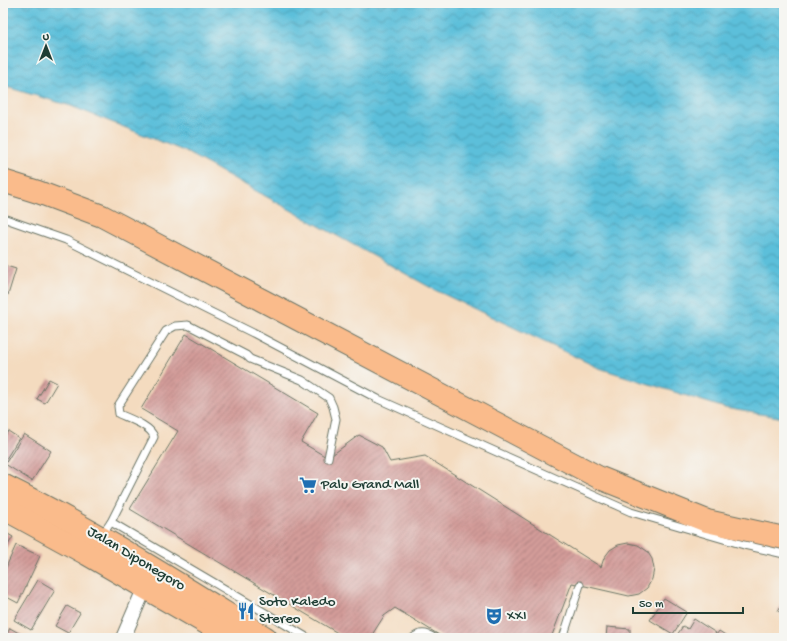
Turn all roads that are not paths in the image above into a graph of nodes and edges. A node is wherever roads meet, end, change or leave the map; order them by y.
1 (3, 181) edge
2 (3, 218) edge
3 (328, 458) dead end
4 (3, 485) edge
5 (3, 508) edge
6 (784, 538) edge
7 (97, 541) junction
8 (784, 554) edge
9 (580, 585) dead end
10 (145, 587) junction
11 (123, 638) edge
12 (232, 638) edge
13 (266, 638) edge
14 (308, 638) edge
15 (413, 638) edge
16 (434, 638) edge
17 (563, 638) edge

1 - 6 main road
2 - 8 lane
3 - 7 lane
4 - 7 main road, Jalan Diponegoro
5 - 7 main road, Jalan Diponegoro
7 - 10 main road, Jalan Diponegoro
7 - 13 main road, Jalan Diponegoro
7 - 14 lane
9 - 17 lane
10 - 11 street
10 - 12 main road, Jalan Diponegoro
15 - 16 lane

